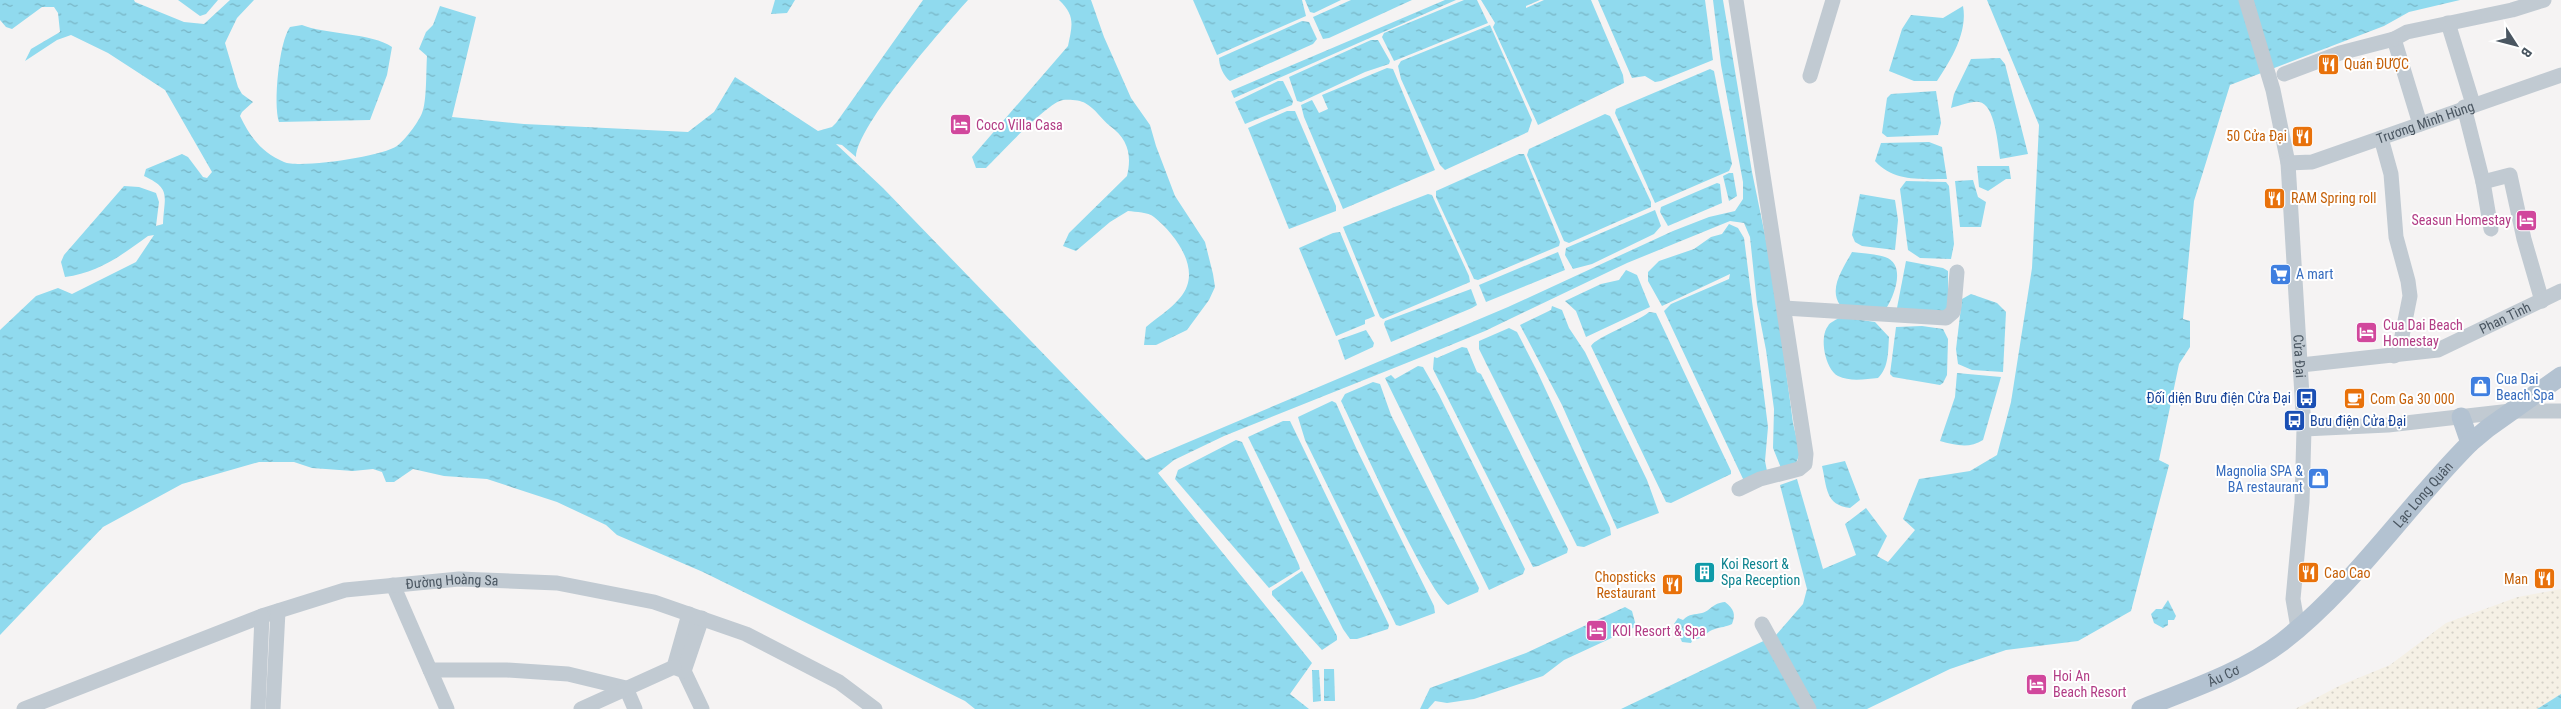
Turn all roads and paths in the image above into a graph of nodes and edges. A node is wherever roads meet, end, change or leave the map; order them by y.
1 (1736, 0) edge
2 (1833, 0) edge
3 (2246, 0) edge
4 (2544, 0) edge
5 (2448, 24) junction
6 (2394, 39) junction
7 (2284, 74) dead end
8 (2561, 75) edge
9 (1810, 76) dead end
10 (2468, 106) junction
11 (2420, 124) junction
12 (2381, 138) junction
13 (2288, 163) junction
14 (2483, 182) junction
15 (2491, 229) dead end
16 (1957, 272) dead end
17 (2561, 291) edge
18 (2542, 300) junction
19 (1784, 308) junction
20 (2394, 356) junction
21 (2301, 365) junction
22 (2561, 376) edge
23 (2561, 410) edge
24 (2511, 411) junction
25 (2460, 417) junction
26 (2304, 429) junction
27 (2470, 444) junction
28 (1739, 489) dead end
29 (393, 585) junction
30 (278, 611) junction
31 (262, 616) junction
32 (695, 616) junction
33 (1762, 624) dead end
34 (2298, 628) junction
35 (679, 669) junction
36 (430, 670) junction
37 (626, 688) junction
38 (60, 702) edge
39 (24, 709) edge
40 (258, 709) edge
41 (273, 709) edge
42 (447, 709) edge
43 (581, 709) edge
44 (635, 709) edge
45 (702, 709) edge
46 (875, 709) edge
47 (1809, 709) edge
48 (2141, 709) edge

1 - 19 street
2 - 9 street
3 - 13 street, Cửa Đại
4 - 5 street
5 - 6 street
5 - 10 street
6 - 7 street
6 - 11 street
8 - 10 street, Trương Minh Hùng
10 - 11 street, Trương Minh Hùng
10 - 14 street
11 - 12 street, Trương Minh Hùng
12 - 13 street, Trương Minh Hùng
12 - 20 street
13 - 21 street, Cửa Đại
14 - 15 street
14 - 18 street
16 - 19 street
17 - 18 street, Phan Tình
18 - 20 street, Phan Tình
19 - 28 street
20 - 21 street, Phan Tình
21 - 26 street, Cửa Đại
22 - 24 main road, Lạc Long Quân
23 - 24 street
24 - 25 street
24 - 27 main road, Lạc Long Quân
25 - 26 street
25 - 27 main road
26 - 34 street, Cửa Đại
27 - 34 main road, Lạc Long Quân
29 - 30 street, Đường Hoàng Sa
29 - 32 street, Đường Hoàng Sa
29 - 36 street
30 - 31 street, Đường Hoàng Sa
30 - 41 street
31 - 38 street, Đường Hoàng Sa
31 - 40 street
32 - 35 street
32 - 46 street, Đường Hoàng Sa
33 - 47 street
34 - 48 main road, Âu Cơ
35 - 37 street
35 - 45 street
36 - 37 street
36 - 42 street
37 - 43 street
37 - 44 street
38 - 39 street, Đường Hoàng Sa

